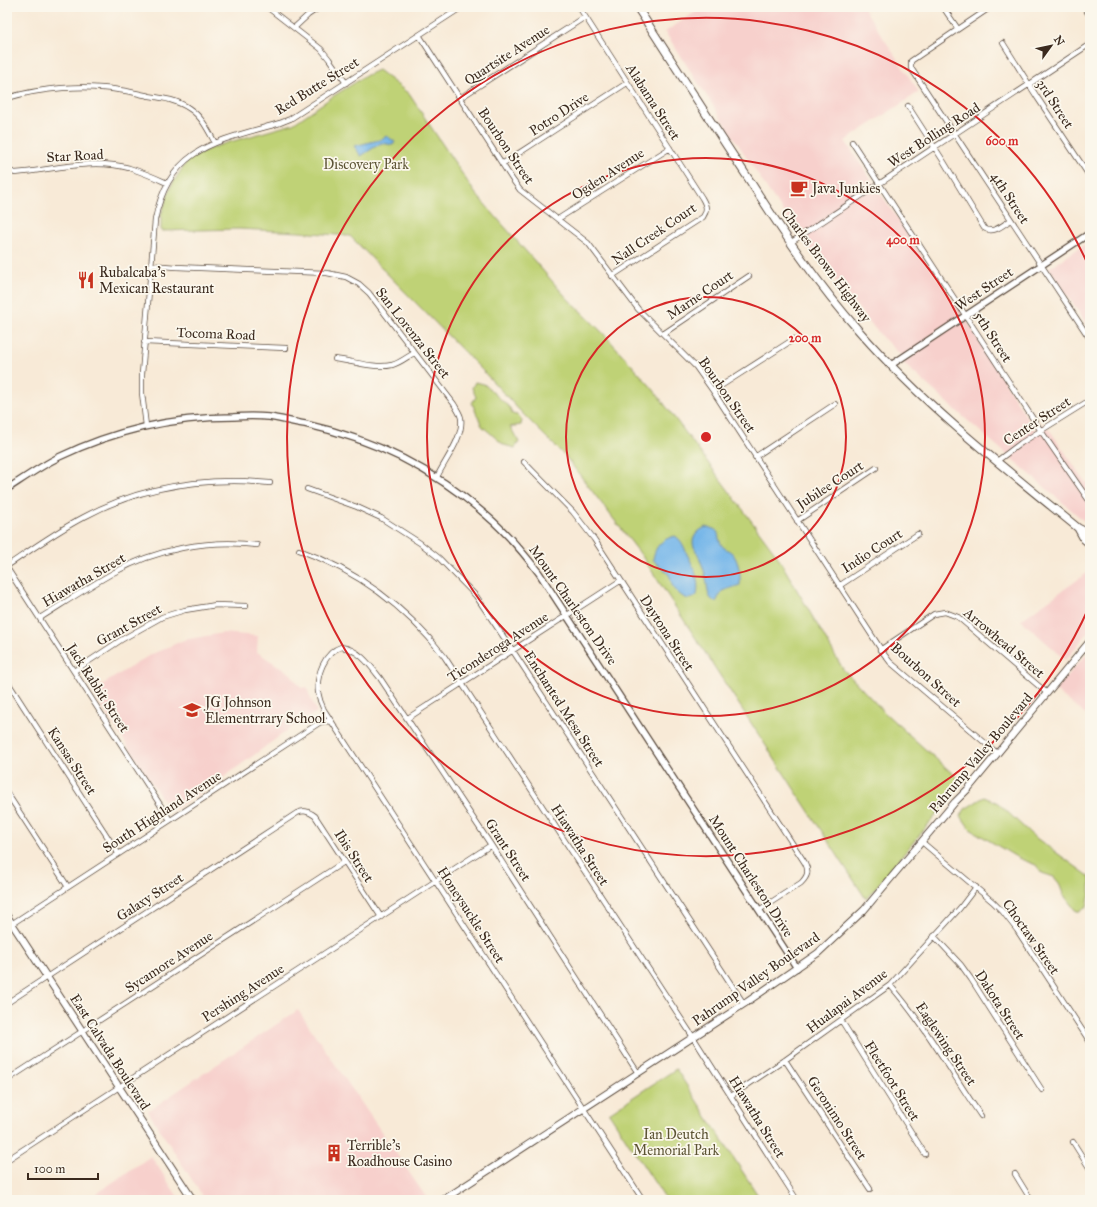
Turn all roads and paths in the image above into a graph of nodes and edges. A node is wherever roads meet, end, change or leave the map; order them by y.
1 (267, 7) edge
2 (320, 7) edge
3 (462, 7) edge
4 (578, 7) edge
5 (637, 7) edge
6 (944, 7) edge
7 (991, 7) edge
8 (1084, 7) edge
9 (1090, 16) edge
10 (585, 17) junction
11 (294, 28) junction
12 (958, 29) junction
13 (419, 35) junction
14 (1003, 43) dead end
15 (1090, 44) edge
16 (627, 82) junction
17 (346, 83) junction
18 (1030, 85) junction
19 (7, 98) edge
20 (460, 98) junction
21 (908, 106) dead end
22 (955, 134) junction
23 (852, 142) dead end
24 (215, 143) junction
25 (670, 148) junction
26 (934, 148) junction
27 (502, 164) junction
28 (7, 170) edge
29 (1090, 177) edge
30 (167, 183) junction
31 (880, 184) junction
32 (706, 210) joint
33 (558, 220) junction
34 (1011, 220) junction
35 (1090, 233) edge
36 (790, 243) junction
37 (151, 265) junction
38 (1041, 266) junction
39 (612, 276) junction
40 (749, 276) dead end
41 (966, 315) junction
42 (663, 334) junction
43 (794, 339) dead end
44 (1090, 340) edge
45 (144, 342) junction
46 (286, 348) dead end
47 (414, 353) junction
48 (335, 358) dead end
49 (891, 365) junction
50 (714, 391) junction
51 (1090, 400) edge
52 (835, 404) dead end
53 (146, 426) junction
54 (1041, 431) junction
55 (755, 457) junction
56 (997, 461) junction
57 (524, 462) dead end
58 (876, 468) dead end
59 (437, 477) junction
60 (270, 483) dead end
61 (7, 489) edge
62 (307, 489) dead end
63 (1090, 502) edge
64 (797, 521) junction
65 (1078, 528) junction
66 (918, 534) dead end
67 (1090, 534) edge
68 (1090, 544) edge
69 (257, 545) dead end
70 (299, 550) dead end
71 (7, 567) edge
72 (620, 581) junction
73 (838, 586) junction
74 (246, 606) dead end
75 (567, 615) junction
76 (40, 618) junction
77 (1090, 641) edge
78 (349, 648) joint
79 (880, 650) junction
80 (513, 651) junction
81 (74, 671) junction
82 (7, 682) edge
83 (462, 684) junction
84 (1047, 694) junction
85 (408, 718) junction
86 (332, 722) junction
87 (997, 753) junction
88 (7, 793) edge
89 (305, 811) joint
90 (170, 820) junction
91 (922, 842) junction
92 (491, 845) junction
93 (118, 853) junction
94 (344, 862) junction
95 (435, 881) junction
96 (68, 887) junction
97 (976, 887) junction
98 (759, 910) junction
99 (7, 916) edge
100 (381, 917) junction
101 (9, 925) edge
102 (934, 936) junction
103 (797, 968) junction
104 (47, 977) junction
105 (890, 985) junction
106 (7, 1003) edge
107 (744, 1004) junction
108 (841, 1020) junction
109 (83, 1032) junction
110 (693, 1037) junction
111 (1090, 1042) edge
112 (786, 1060) junction
113 (638, 1073) junction
114 (7, 1080) edge
115 (119, 1087) junction
116 (1042, 1090) dead end
117 (731, 1096) junction
118 (583, 1108) junction
119 (981, 1116) dead end
120 (1073, 1142) dead end
121 (925, 1154) dead end
122 (7, 1160) edge
123 (1090, 1169) edge
124 (1015, 1174) dead end
125 (870, 1189) dead end
126 (193, 1200) edge
127 (443, 1200) edge
128 (643, 1200) edge
129 (797, 1200) edge
130 (1031, 1200) edge

1 - 11 street
2 - 11 street
3 - 13 street, Red Butte Street
4 - 10 street, Alabama Street
5 - 36 main road, Charles Brown Highway
6 - 12 street
7 - 12 street
8 - 9 street
10 - 16 street, Alabama Street
10 - 20 street, Quartsite Avenue
11 - 17 street
12 - 22 street, 4th Street
13 - 17 street, Red Butte Street
13 - 20 street, Bourbon Street
14 - 18 street, 3rd Street
15 - 18 street, West Bolling Road
16 - 25 street, Alabama Street
16 - 27 street, Potro Drive
17 - 24 street, Red Butte Street
18 - 22 street, West Bolling Road
18 - 29 street, 3rd Street
19 - 24 street
20 - 27 street, Bourbon Street
21 - 26 street
22 - 26 street, West Bolling Road
22 - 34 street, 4th Street
23 - 31 street, 5th Street
24 - 30 street, Red Butte Street
25 - 32 street, Alabama Street
25 - 33 street, Ogden Avenue
26 - 31 street, West Bolling Road
26 - 34 street
27 - 33 street, Bourbon Street
28 - 30 street, Star Road
30 - 37 street, Red Butte Street
31 - 36 street, West Bolling Road
31 - 41 street, 5th Street
32 - 39 street, Nall Creek Court
33 - 39 street, Bourbon Street
34 - 38 street, 4th Street
35 - 38 street, West Street
36 - 49 main road, Charles Brown Highway
37 - 45 street, Red Butte Street
37 - 47 street, San Lorenza Street
38 - 41 street, West Street
38 - 44 street, 4th Street
39 - 42 street, Bourbon Street
40 - 42 street, Marne Court
41 - 49 street, West Street
41 - 54 street, 5th Street
42 - 50 street, Bourbon Street
43 - 50 street
45 - 46 street, Tocoma Road
45 - 53 street, Red Butte Street
47 - 48 street
47 - 59 street, San Lorenza Street
49 - 56 main road, Charles Brown Highway
50 - 55 street, Bourbon Street
51 - 54 street, Center Street
52 - 55 street
53 - 59 street, Mount Charleston Drive
53 - 61 street, Mount Charleston Drive
54 - 56 street, Center Street
54 - 63 street, 5th Street
55 - 64 street, Bourbon Street
56 - 65 main road, Charles Brown Highway
57 - 72 street, Daytona Street
58 - 64 street, Jubilee Court
59 - 75 street, Mount Charleston Drive
60 - 71 street
62 - 80 street, Enchanted Mesa Street
64 - 73 street, Bourbon Street
65 - 67 main road, Charles Brown Highway
65 - 68 main road, Charles Brown Highway
66 - 73 street, Indio Court
69 - 76 street, Hiawatha Street
70 - 83 street, Hiawatha Street
71 - 76 street, Jack Rabbit Street
72 - 75 street, Ticonderoga Avenue
72 - 98 street, Daytona Street
73 - 79 street, Bourbon Street
74 - 81 street, Grant Street
75 - 80 street, Ticonderoga Avenue
75 - 98 street, Mount Charleston Drive
76 - 81 street, Jack Rabbit Street
77 - 84 main road, Pahrump Valley Boulevard
78 - 85 street, Grant Street
78 - 86 street, Honeysuckle Street
79 - 84 street, Arrowhead Street
79 - 87 street, Bourbon Street
80 - 83 street, Ticonderoga Avenue
80 - 107 street, Enchanted Mesa Street
81 - 90 street, Jack Rabbit Street
82 - 93 street, Kansas Street
83 - 85 street, Ticonderoga Avenue
83 - 110 street, Hiawatha Street
84 - 87 main road, Pahrump Valley Boulevard
85 - 92 street, Grant Street
86 - 90 street, South Highland Avenue
86 - 95 street, Honeysuckle Street
87 - 91 main road, Pahrump Valley Boulevard
88 - 96 street
89 - 94 street, Ibis Street
89 - 104 street, Galaxy Street
90 - 93 street, South Highland Avenue
91 - 97 street, Choctaw Street
91 - 103 main road, Pahrump Valley Boulevard
92 - 95 street, Pershing Avenue
92 - 113 street, Grant Street
93 - 96 street, South Highland Avenue
94 - 100 street, Ibis Street
94 - 109 street, Sycamore Avenue
95 - 100 street, Pershing Avenue
95 - 118 street, Honeysuckle Street
96 - 101 street, South Highland Avenue
97 - 102 street, Hualapai Avenue
97 - 111 street, Choctaw Street
98 - 103 street, Mount Charleston Drive
99 - 101 main road, East Calvada Boulevard
100 - 115 street, Pershing Avenue
101 - 104 main road, East Calvada Boulevard
102 - 105 street, Hualapai Avenue
102 - 116 street, Dakota Street
103 - 107 main road, Pahrump Valley Boulevard
104 - 106 street, Galaxy Street
104 - 109 main road, East Calvada Boulevard
105 - 108 street, Hualapai Avenue
105 - 119 street, Eaglewing Street
107 - 110 main road, Pahrump Valley Boulevard
108 - 112 street, Hualapai Avenue
108 - 121 street, Fleetfoot Street
109 - 114 street, Sycamore Avenue
109 - 115 main road, East Calvada Boulevard
110 - 113 main road, Pahrump Valley Boulevard
110 - 117 street, Hiawatha Street
112 - 117 street, Hualapai Avenue
112 - 125 street, Geronimo Street
113 - 118 main road, Pahrump Valley Boulevard
115 - 122 street, Pershing Avenue
115 - 126 main road, East Calvada Boulevard
117 - 129 street, Hiawatha Street
118 - 127 main road, Pahrump Valley Boulevard
118 - 128 street, Honeysuckle Street
120 - 123 street
124 - 130 street

